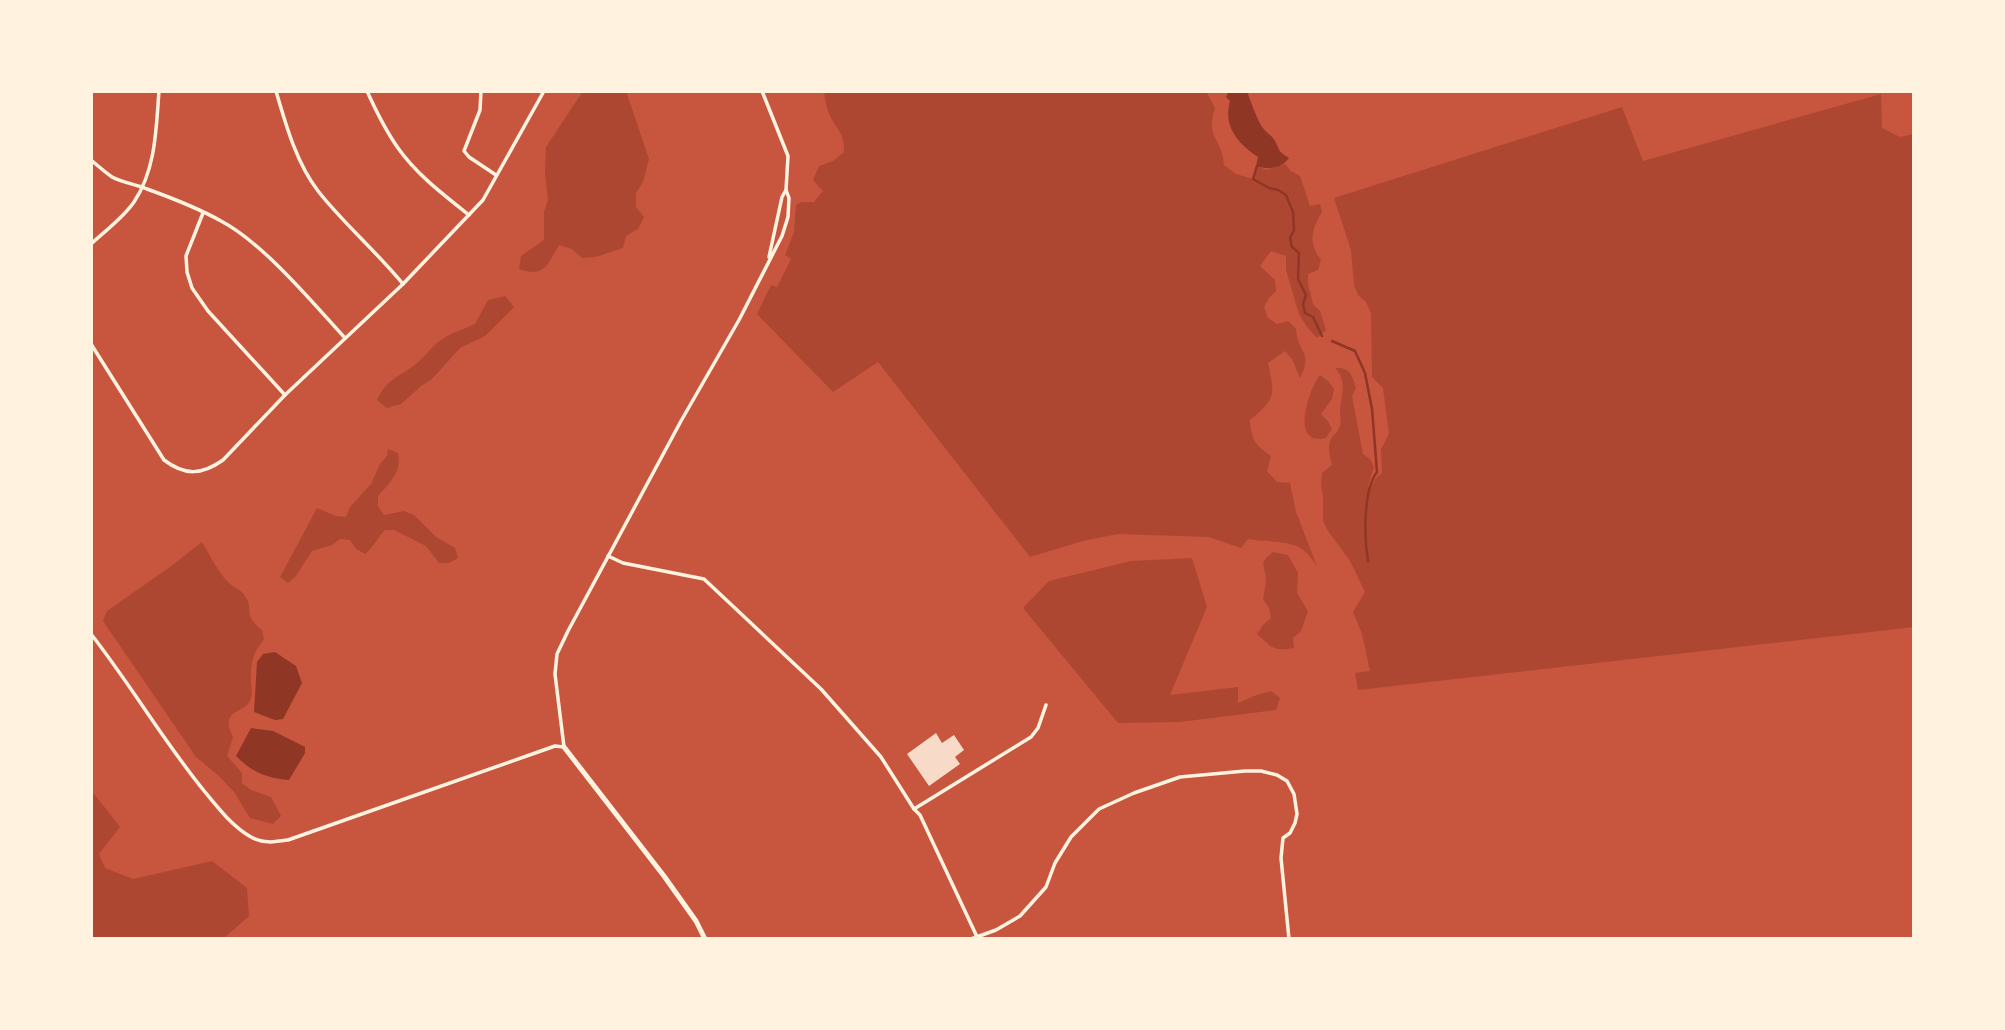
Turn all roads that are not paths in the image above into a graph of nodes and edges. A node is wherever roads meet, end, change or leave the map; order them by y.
1 (159, 91) edge
2 (276, 91) edge
3 (368, 91) edge
4 (481, 91) edge
5 (544, 91) edge
6 (762, 91) edge
7 (91, 160) edge
8 (496, 175) junction
9 (142, 187) junction
10 (786, 190) junction
11 (203, 213) junction
12 (469, 215) junction
13 (91, 244) edge
14 (768, 262) junction
15 (403, 284) junction
16 (345, 338) junction
17 (91, 344) edge
18 (285, 395) junction
19 (608, 556) junction
20 (91, 634) edge
21 (1046, 705) dead end
22 (564, 747) junction
23 (914, 809) junction
24 (977, 938) edge
25 (705, 939) edge
26 (971, 939) edge
27 (1289, 939) edge

1 - 9 street
2 - 15 street
3 - 12 street
4 - 8 street
5 - 8 street
6 - 10 street
7 - 9 street
8 - 12 street
9 - 11 street
9 - 13 street
10 - 14 street
10 - 14 street
11 - 16 street
11 - 18 street
12 - 15 street
14 - 19 street
15 - 16 street
16 - 18 street
17 - 18 street
19 - 22 street
19 - 23 street
20 - 22 street
21 - 23 street
22 - 25 street
23 - 24 street
24 - 26 street
24 - 27 street

